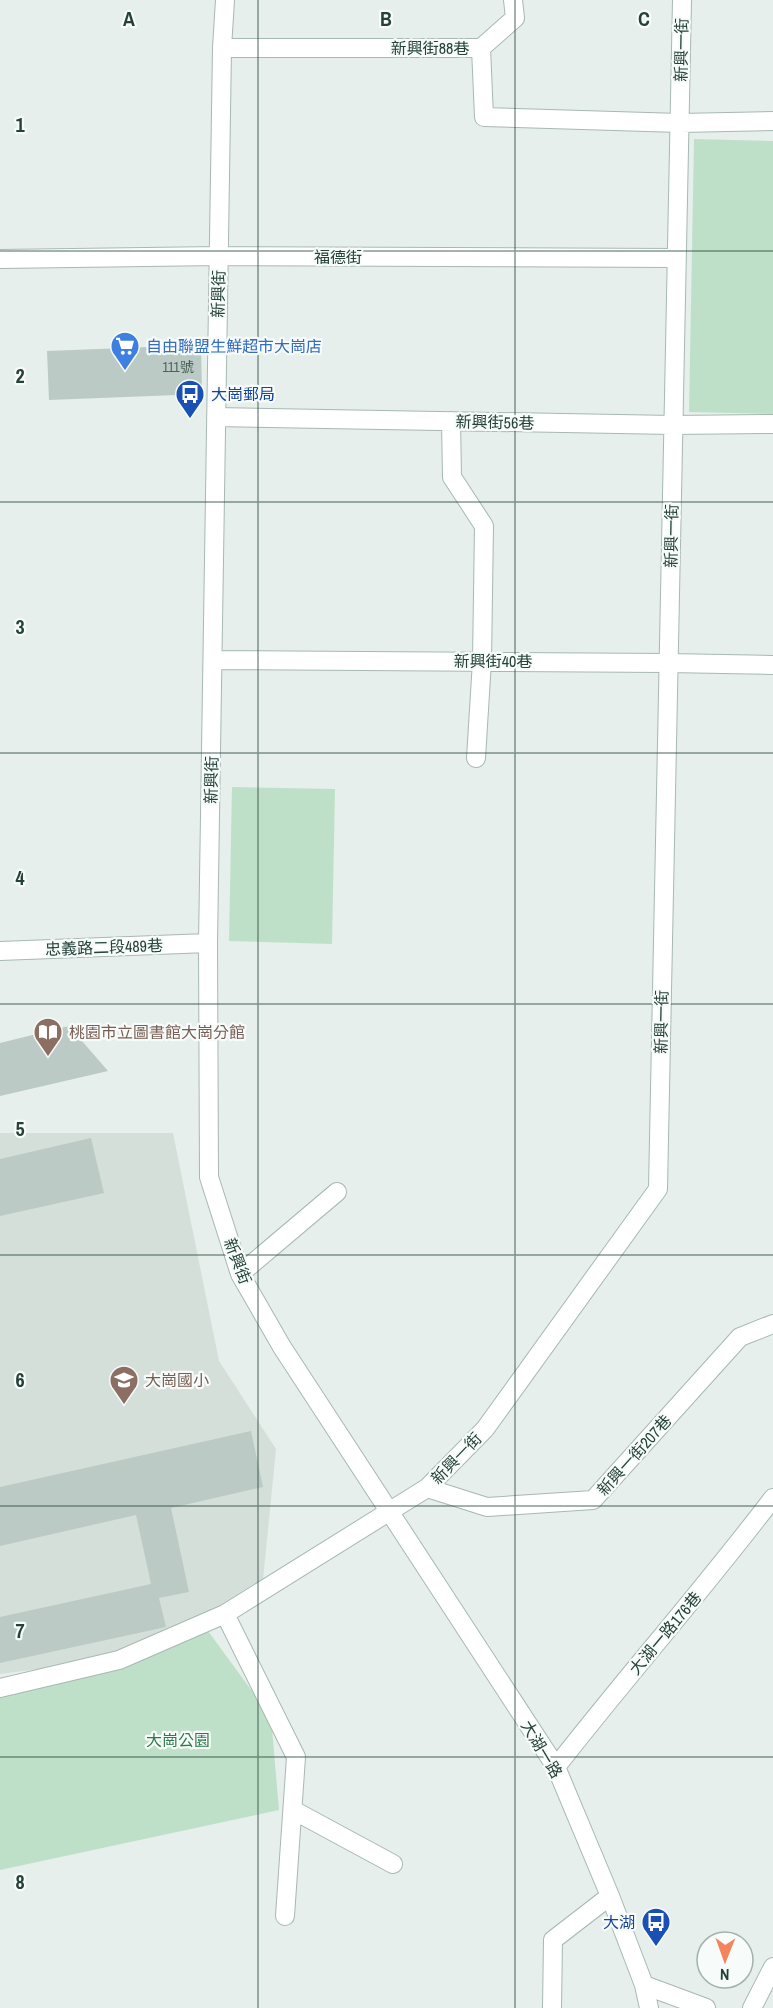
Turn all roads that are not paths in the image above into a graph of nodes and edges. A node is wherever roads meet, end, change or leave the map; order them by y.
1 (225, 0) edge
2 (513, 0) edge
3 (682, 0) edge
4 (222, 48) junction
5 (481, 48) junction
6 (773, 121) edge
7 (680, 123) junction
8 (219, 256) junction
9 (676, 258) junction
10 (0, 259) edge
11 (216, 417) junction
12 (451, 421) junction
13 (773, 424) edge
14 (673, 425) junction
15 (213, 660) junction
16 (482, 661) junction
17 (668, 663) junction
18 (773, 665) edge
19 (477, 759) dead end
20 (208, 943) junction
21 (0, 951) edge
22 (337, 1192) dead end
23 (240, 1274) junction
24 (773, 1324) edge
25 (427, 1488) junction
26 (773, 1498) edge
27 (390, 1512) junction
28 (225, 1614) junction
29 (0, 1688) edge
30 (555, 1767) junction
31 (293, 1809) junction
32 (393, 1864) dead end
33 (610, 1896) junction
34 (285, 1916) dead end
35 (773, 1967) edge
36 (644, 1985) junction
37 (552, 2008) edge
38 (650, 2008) edge
39 (706, 2008) edge
40 (752, 2008) edge

1 - 4 street, 新興街
2 - 5 street
3 - 7 street, 新興一街
4 - 5 street, 新興街88巷
4 - 8 street, 新興街
5 - 7 street, 新興街88巷
6 - 7 street
7 - 9 street, 新興一街
8 - 9 street, 福德街
8 - 10 street, 福德街
8 - 11 street, 新興街
9 - 14 street, 新興一街
11 - 12 street, 新興街56巷
11 - 15 street, 新興街
12 - 14 street, 新興街56巷
12 - 16 street
13 - 14 street, 新興街56巷
14 - 17 street, 新興一街
15 - 16 street, 新興街40巷
15 - 20 street, 新興街
16 - 17 street, 新興街40巷
16 - 19 street
17 - 18 street, 新興街40巷
17 - 25 street, 新興一街
20 - 21 street, 忠義路二段489巷
20 - 23 street, 新興街
22 - 23 street
23 - 27 street, 新興街
24 - 25 street, 新興一街207巷
25 - 27 street, 新興一街
26 - 30 street, 大湖一路176巷
27 - 28 street, 新興一街
27 - 30 street, 大湖一路
28 - 29 street, 新興一街
28 - 31 street
30 - 33 street, 大湖一路
31 - 32 street
31 - 34 street
33 - 36 street, 大湖一路
33 - 37 street
35 - 40 street
36 - 38 street, 大湖一路
36 - 39 street

